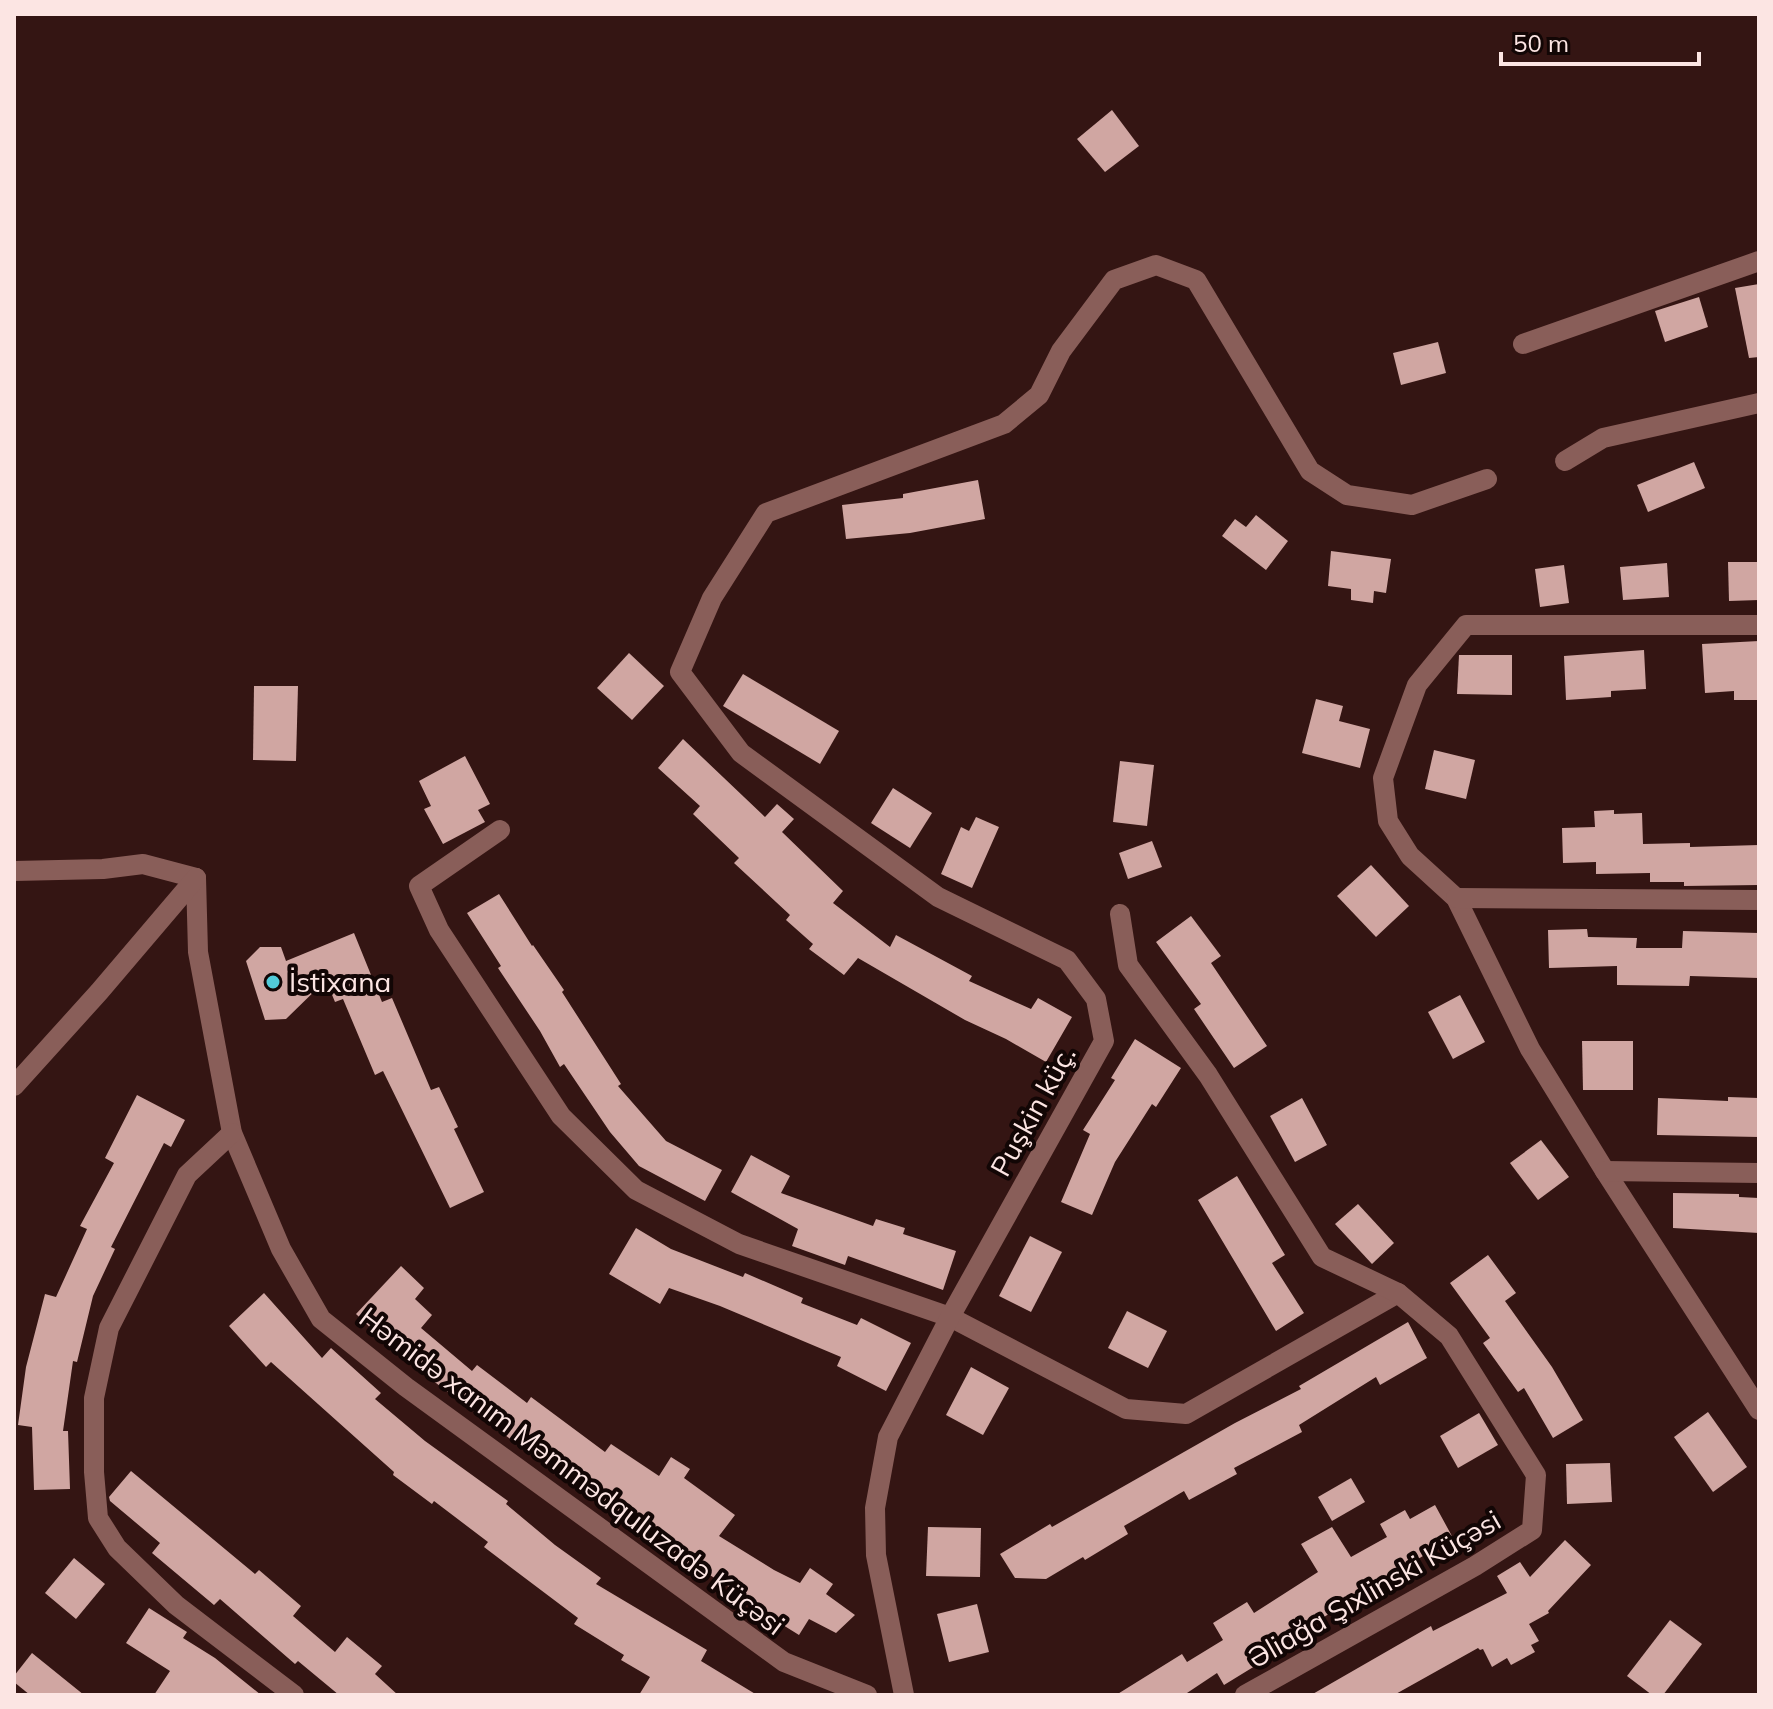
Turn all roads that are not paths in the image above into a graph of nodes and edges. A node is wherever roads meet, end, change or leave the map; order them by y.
1 (1759, 261) edge
2 (1523, 344) dead end
3 (1759, 403) edge
4 (1565, 461) dead end
5 (1487, 479) dead end
6 (1759, 625) edge
7 (500, 830) dead end
8 (14, 871) edge
9 (196, 878) junction
10 (1456, 898) junction
11 (1759, 900) edge
12 (1120, 914) dead end
13 (14, 1086) edge
14 (232, 1133) junction
15 (1605, 1171) junction
16 (1759, 1173) edge
17 (1398, 1293) junction
18 (950, 1317) junction
19 (1759, 1410) edge
20 (294, 1695) edge
21 (867, 1695) edge
22 (904, 1695) edge
23 (1245, 1695) edge

1 - 2 street
3 - 4 street
5 - 18 street, Puşkin küç.
6 - 10 street
7 - 18 street
8 - 9 street
9 - 13 street
9 - 14 street, Həmidə xanım Məmmədquluzadə Küçəsi
10 - 11 street
10 - 15 street
12 - 17 street, Əliağa Şıxlinski Küçəsi
14 - 20 street
14 - 21 street, Həmidə xanım Məmmədquluzadə Küçəsi
15 - 16 street
15 - 19 street
17 - 18 street
17 - 23 street, Əliağa Şıxlinski Küçəsi
18 - 22 street, Puşkin küç.

